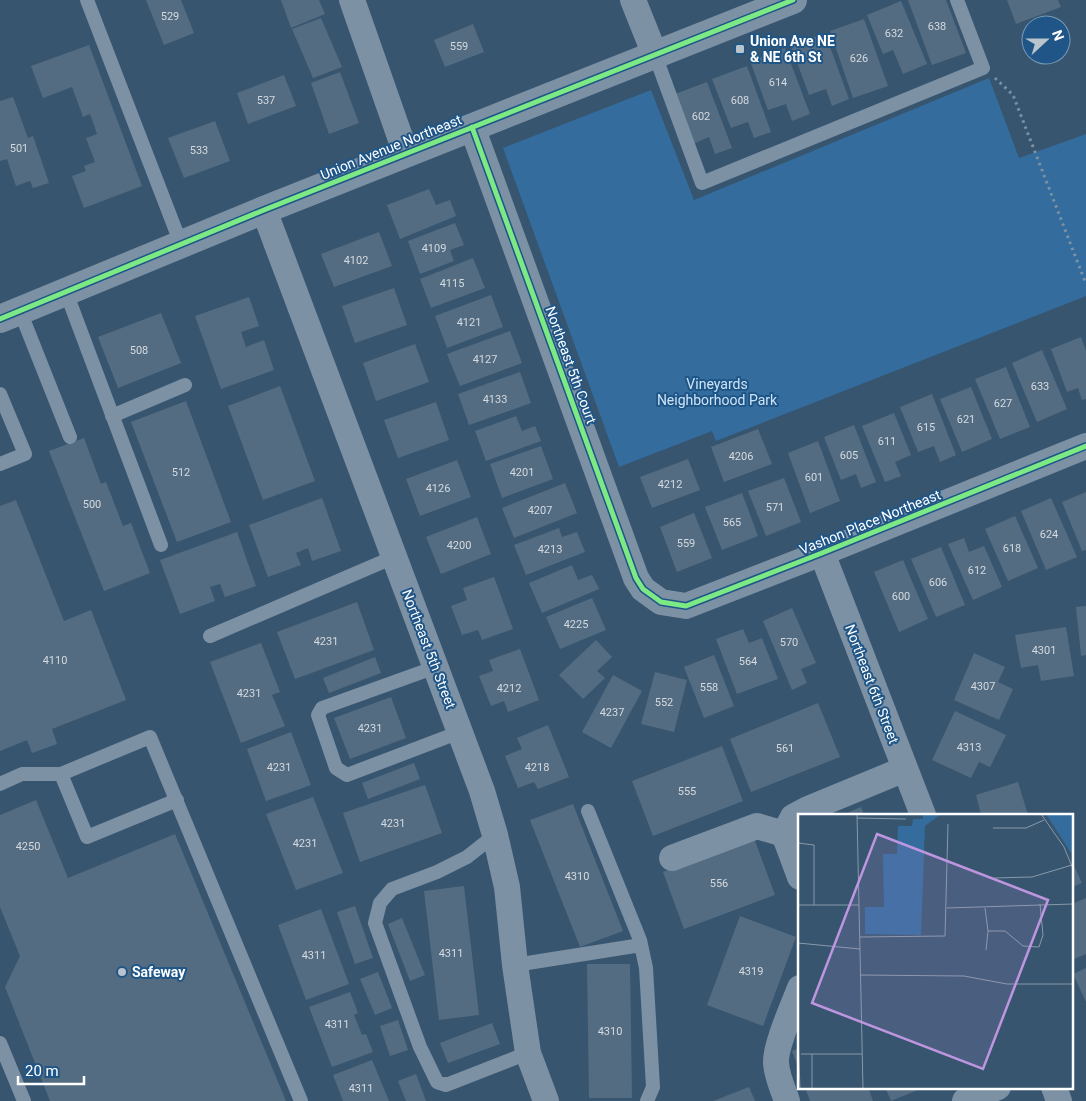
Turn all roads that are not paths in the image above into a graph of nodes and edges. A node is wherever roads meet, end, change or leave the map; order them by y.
1 (87, 0) edge
2 (352, 0) edge
3 (633, 0) edge
4 (793, 0) edge
5 (957, 0) edge
6 (655, 55) junction
7 (472, 126) junction
8 (406, 154) junction
9 (264, 210) junction
10 (181, 244) junction
11 (66, 292) junction
12 (6, 315) edge
13 (186, 386) dead end
14 (0, 394) edge
15 (3, 411) edge
16 (112, 416) junction
17 (70, 437) dead end
18 (1086, 446) edge
19 (0, 464) edge
20 (160, 545) dead end
21 (822, 554) junction
22 (394, 557) junction
23 (661, 602) joint
24 (210, 636) dead end
25 (436, 667) junction
26 (460, 732) junction
27 (905, 769) junction
28 (61, 774) junction
29 (0, 784) edge
30 (177, 800) junction
31 (588, 811) dead end
32 (923, 814) edge
33 (784, 834) junction
34 (495, 835) junction
35 (672, 858) dead end
36 (798, 872) edge
37 (642, 945) junction
38 (515, 965) junction
39 (798, 994) edge
40 (0, 1044) edge
41 (528, 1053) junction
42 (996, 1088) edge
43 (1054, 1088) edge
44 (24, 1101) edge
45 (301, 1101) edge
46 (546, 1101) edge
47 (647, 1101) edge
48 (787, 1101) edge
49 (965, 1101) edge
50 (1059, 1101) edge

1 - 10 lane
2 - 8 street
3 - 6 street
4 - 6 street, Union Avenue Northeast
5 - 6 lane
6 - 7 street, Union Avenue Northeast
7 - 8 street, Union Avenue Northeast
7 - 23 street, Northeast 5th Court
8 - 9 street, Union Avenue Northeast
9 - 10 street, Union Avenue Northeast
9 - 22 street, Northeast 5th Street
10 - 11 street, Union Avenue Northeast
11 - 12 street, Union Avenue Northeast
11 - 16 lane
12 - 17 lane
13 - 16 lane
14 - 15 lane
15 - 19 lane
16 - 20 lane
18 - 21 street, Vashon Place Northeast
21 - 23 street, Vashon Place Northeast
21 - 27 street, Northeast 6th Street
22 - 24 lane
22 - 25 street, Northeast 5th Street
25 - 26 street, Northeast 5th Street
25 - 26 lane
26 - 34 street, Northeast 5th Street
27 - 32 street, Northeast 6th Street
27 - 33 street
28 - 29 lane
28 - 30 lane
28 - 30 lane
30 - 45 lane
31 - 37 lane
33 - 35 street
33 - 36 street
34 - 38 street, Northeast 5th Street
34 - 41 lane
37 - 38 lane
37 - 47 lane
38 - 41 street, Northeast 5th Street
39 - 48 street
40 - 44 lane
41 - 46 street, Northeast 5th Street
42 - 49 street
43 - 50 street

